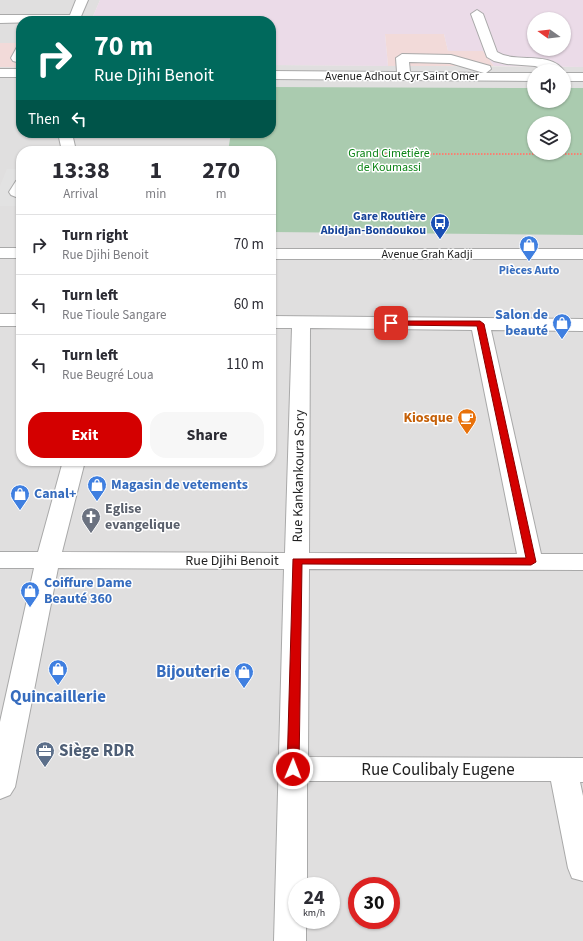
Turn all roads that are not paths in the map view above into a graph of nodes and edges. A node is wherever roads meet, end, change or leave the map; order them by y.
1 (82, 0) edge
2 (477, 14) dead end
3 (76, 16) edge
4 (0, 19) edge
5 (16, 19) edge
6 (16, 58) edge
7 (542, 64) edge
8 (0, 68) edge
9 (0, 73) edge
10 (16, 73) edge
11 (276, 75) edge
12 (404, 76) junction
13 (507, 76) junction
14 (527, 77) edge
15 (571, 77) edge
16 (583, 77) edge
17 (0, 253) edge
18 (16, 253) edge
19 (276, 254) edge
20 (583, 254) edge
21 (0, 320) edge
22 (16, 320) edge
23 (276, 322) edge
24 (301, 322) junction
25 (480, 324) junction
26 (583, 324) edge
27 (73, 466) edge
28 (0, 560) edge
29 (48, 560) junction
30 (297, 561) junction
31 (531, 562) junction
32 (583, 562) edge
33 (293, 769) junction
34 (573, 770) edge
35 (0, 787) edge
36 (583, 868) edge
37 (290, 941) edge

1 - 3 street
2 - 7 street
4 - 5 street
6 - 8 street
9 - 10 street
11 - 12 street, Avenue Adhout Cyr Saint Omer
12 - 13 street, Avenue Adhout Cyr Saint Omer
12 - 13 street
13 - 14 street, Avenue Adhout Cyr Saint Omer
15 - 16 street
17 - 18 street
19 - 20 street, Avenue Grah Kadji
21 - 22 street
23 - 24 street
24 - 25 street
24 - 30 street, Rue Kankankoura Sory
25 - 26 street
25 - 31 street
27 - 29 street
28 - 29 street, Rue Djihi Benoit
29 - 30 street, Rue Djihi Benoit
29 - 35 street
30 - 31 street, Rue Djihi Benoit
30 - 33 street, Rue Kankankoura Sory
31 - 32 street, Rue Djihi Benoit
33 - 34 street, Rue Coulibaly Eugene
33 - 37 street, Rue Kankankoura Sory
34 - 36 street

